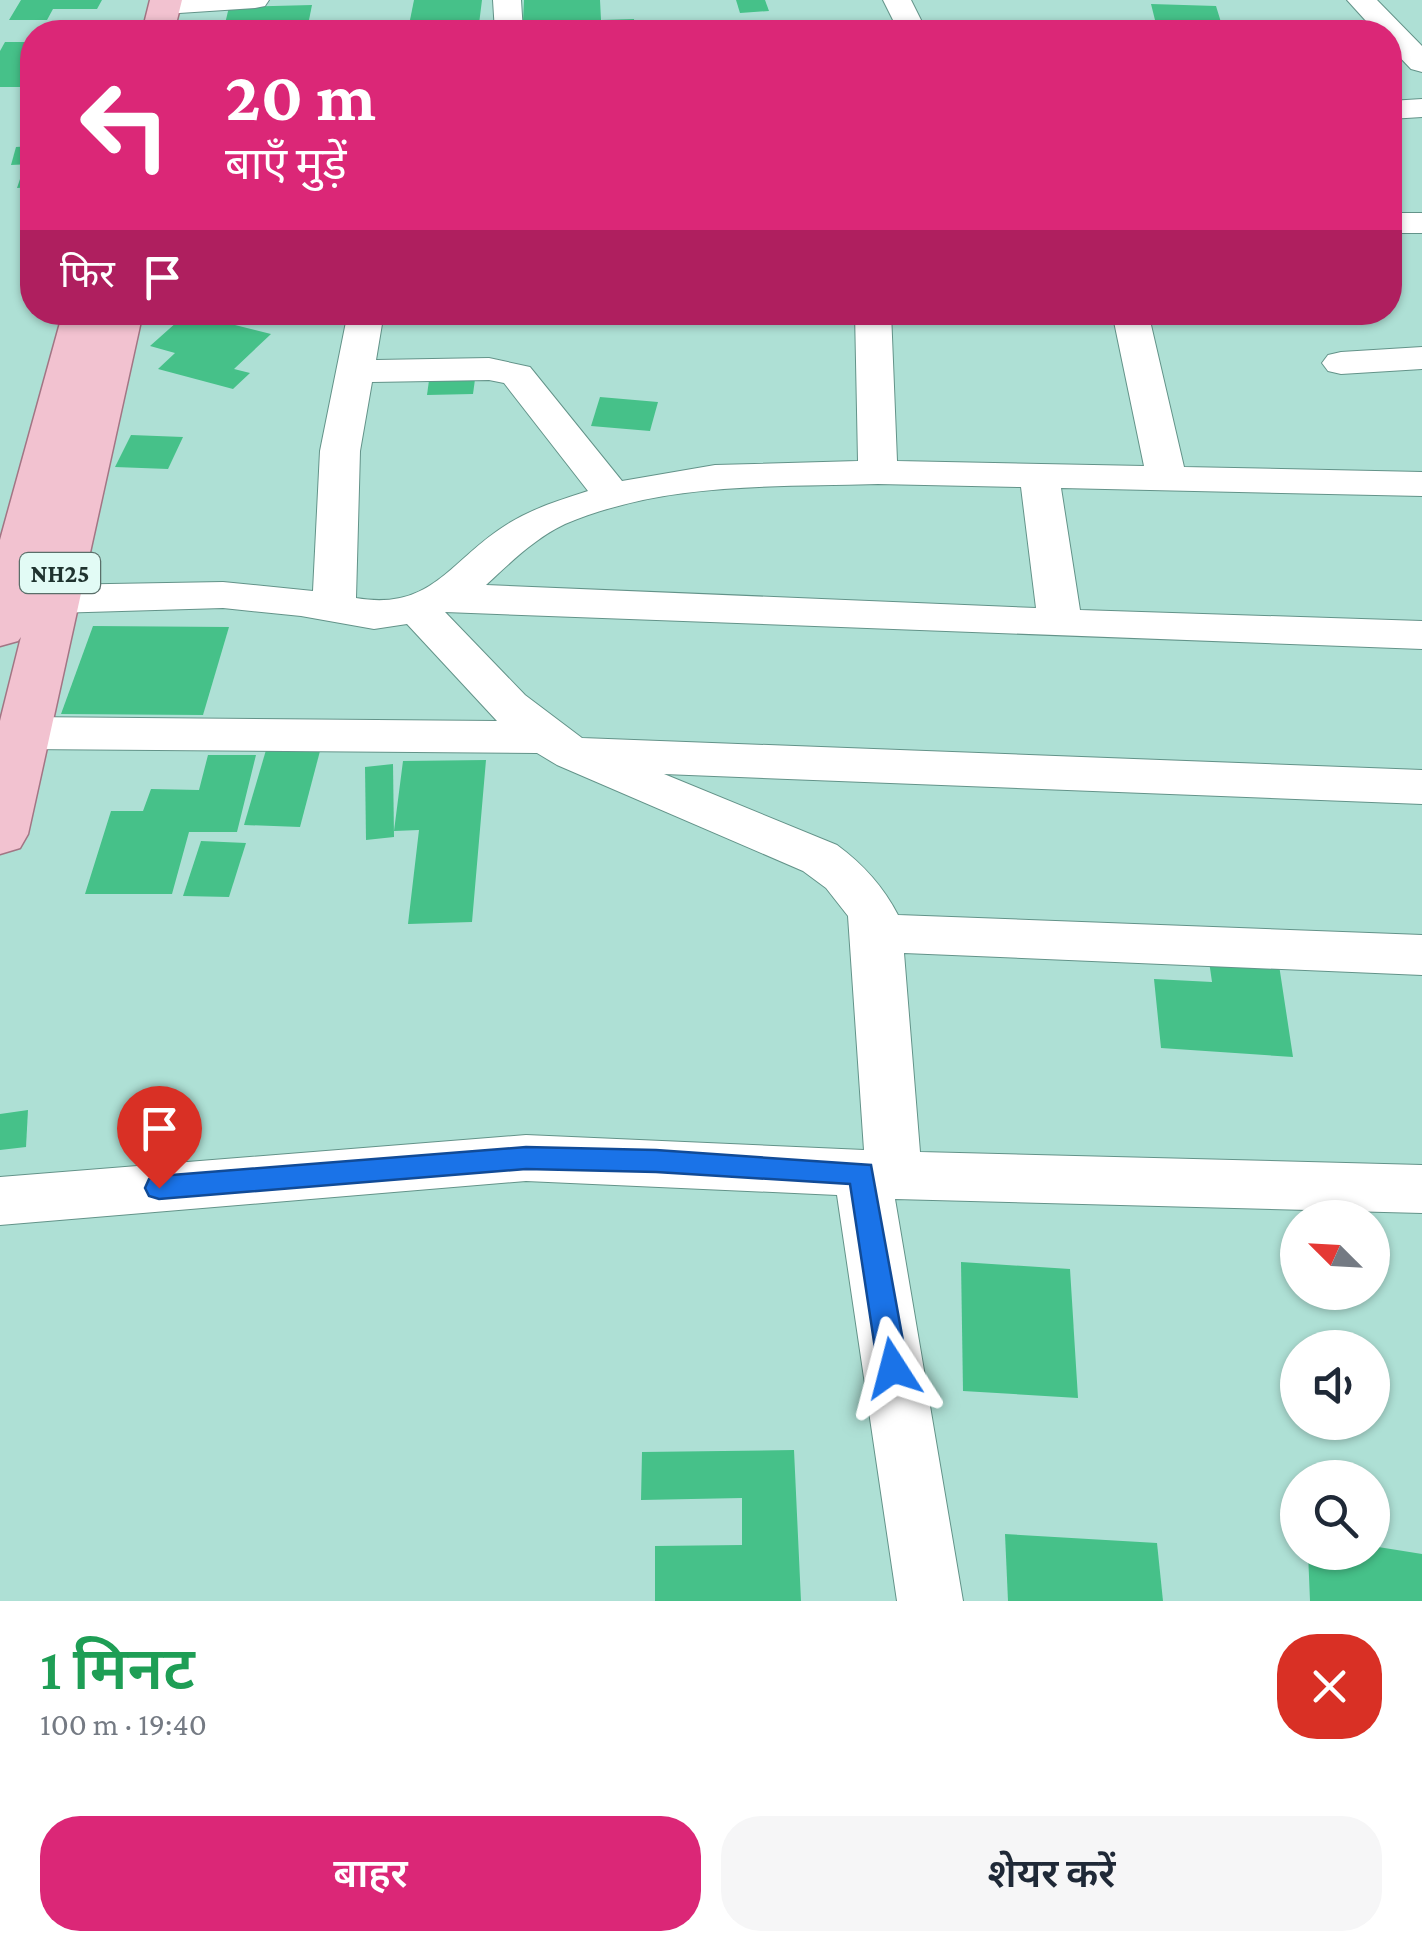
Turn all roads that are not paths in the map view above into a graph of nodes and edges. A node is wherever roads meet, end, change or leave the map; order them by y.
1 (255, 0) edge
2 (1361, 0) edge
3 (179, 12) edge
4 (1380, 20) edge
5 (1402, 42) edge
6 (1422, 63) edge
7 (81, 325) edge
8 (119, 325) edge
9 (364, 325) edge
10 (873, 325) edge
11 (1133, 325) edge
12 (1422, 358) edge
13 (1342, 363) dead end
14 (355, 372) junction
15 (878, 472) junction
16 (1039, 474) junction
17 (1166, 477) junction
18 (1422, 484) edge
19 (612, 495) junction
20 (54, 599) junction
21 (432, 603) junction
22 (334, 607) junction
23 (1060, 623) junction
24 (0, 630) edge
25 (1422, 635) edge
26 (23, 733) junction
27 (558, 745) junction
28 (1422, 787) edge
29 (0, 834) edge
30 (877, 933) junction
31 (1422, 955) edge
32 (878, 1174) junction
33 (1422, 1189) edge
34 (0, 1202) edge
35 (930, 1601) edge

1 - 3 street
2 - 4 street
5 - 6 street
7 - 24 main road, NH25
8 - 20 main road, NH25
9 - 14 street
10 - 15 street
11 - 17 street
12 - 13 street
14 - 19 street
14 - 22 street
15 - 16 street
15 - 19 street
16 - 17 street
16 - 23 street
17 - 18 street
19 - 21 street
20 - 22 street
20 - 26 main road, NH25
21 - 22 street
21 - 23 street
21 - 27 street
23 - 25 street
26 - 27 street
26 - 29 main road, NH25
27 - 28 street
27 - 30 street
30 - 31 street
30 - 32 street
32 - 33 street
32 - 34 street
32 - 35 street

